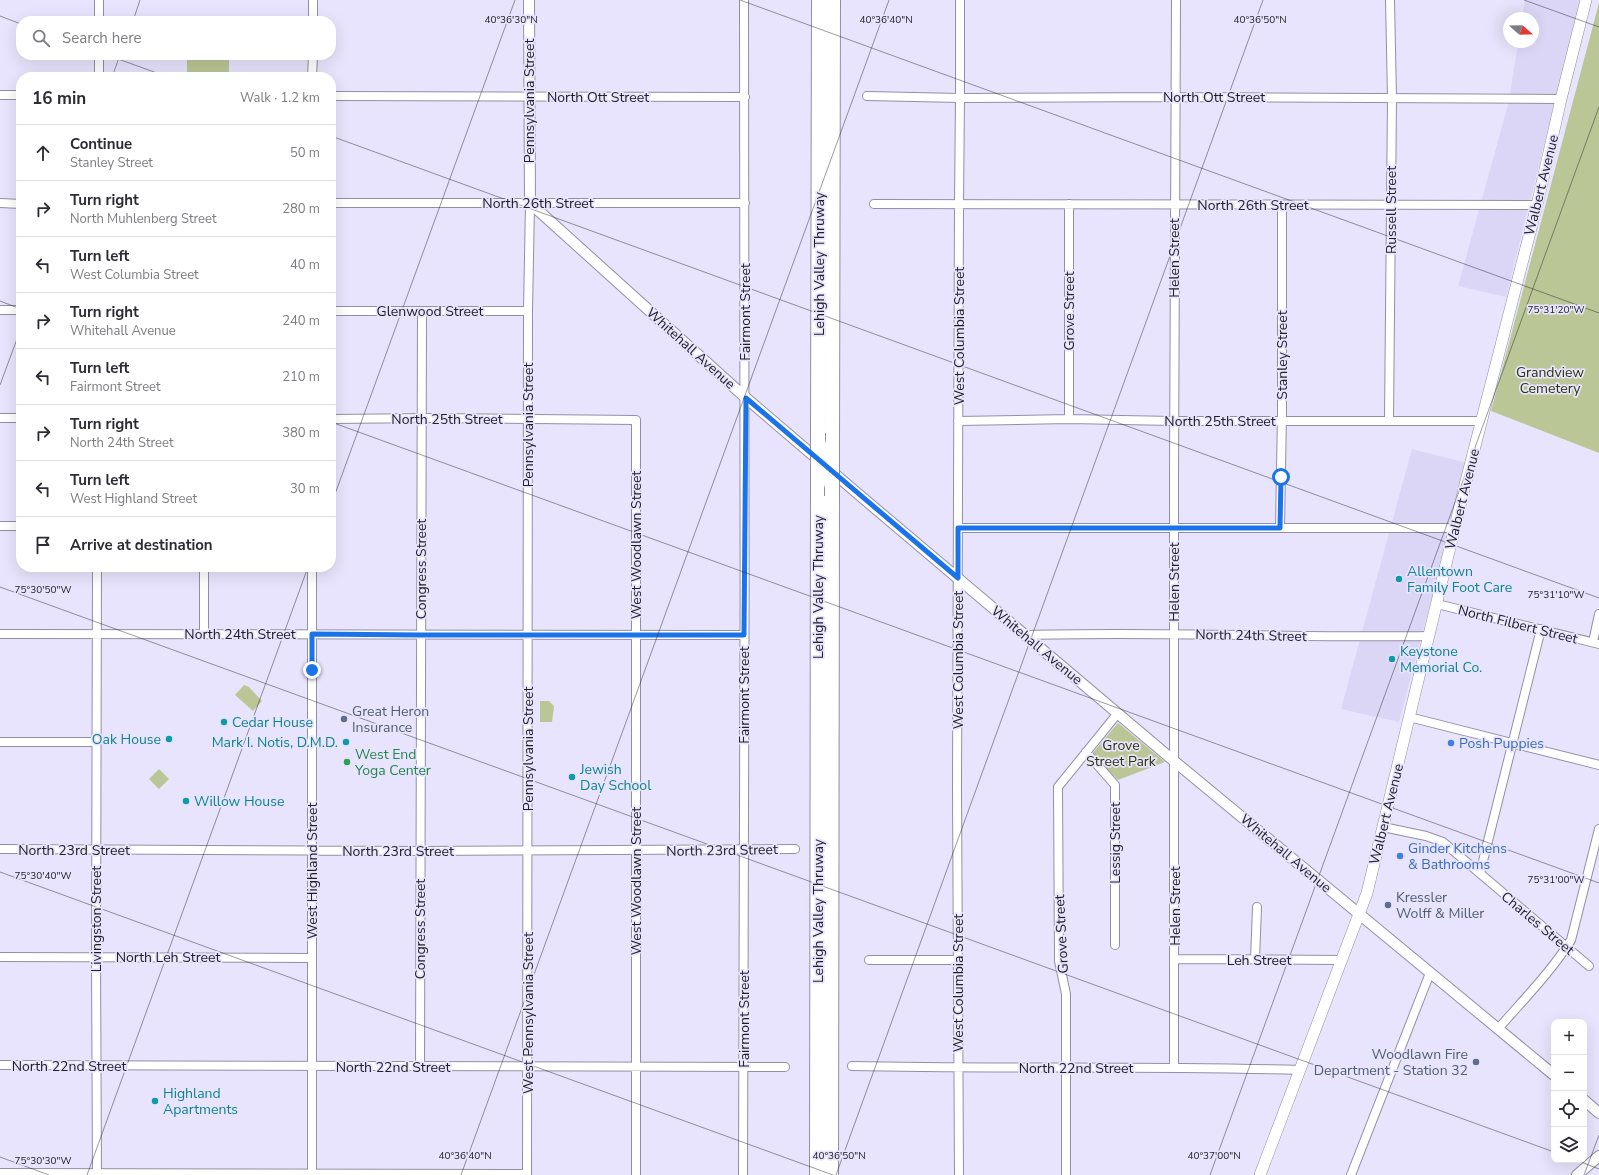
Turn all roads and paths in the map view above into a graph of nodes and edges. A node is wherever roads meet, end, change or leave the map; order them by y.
1 (99, 0) edge
2 (314, 0) edge
3 (529, 0) edge
4 (744, 0) edge
5 (819, 0) edge
6 (833, 0) edge
7 (960, 0) edge
8 (1176, 0) edge
9 (1390, 0) edge
10 (1586, 0) edge
11 (99, 16) edge
12 (313, 16) edge
13 (99, 60) edge
14 (313, 60) edge
15 (99, 72) edge
16 (312, 72) edge
17 (0, 95) edge
18 (16, 95) edge
19 (336, 96) edge
20 (529, 96) junction
21 (867, 96) dead end
22 (744, 97) junction
23 (1175, 97) junction
24 (960, 98) junction
25 (1392, 98) junction
26 (1561, 99) junction
27 (336, 203) edge
28 (530, 203) junction
29 (745, 203) junction
30 (0, 204) edge
31 (16, 204) edge
32 (874, 204) dead end
33 (959, 204) junction
34 (1069, 204) junction
35 (1175, 204) junction
36 (1282, 205) junction
37 (1391, 205) junction
38 (1537, 205) junction
39 (0, 310) edge
40 (16, 310) edge
41 (336, 311) edge
42 (422, 311) junction
43 (528, 311) junction
44 (746, 398) junction
45 (0, 418) edge
46 (16, 418) edge
47 (421, 418) junction
48 (336, 419) edge
49 (1068, 419) junction
50 (528, 420) junction
51 (636, 420) joint
52 (958, 421) junction
53 (1174, 421) junction
54 (1282, 421) junction
55 (1389, 421) junction
56 (1482, 421) junction
57 (0, 526) edge
58 (16, 526) edge
59 (958, 528) junction
60 (1174, 528) junction
61 (1280, 528) junction
62 (1455, 528) junction
63 (98, 572) edge
64 (204, 572) edge
65 (312, 572) edge
66 (958, 578) junction
67 (1437, 604) junction
68 (1599, 614) edge
69 (1541, 629) junction
70 (0, 634) edge
71 (97, 634) junction
72 (204, 634) junction
73 (312, 634) junction
74 (1174, 634) junction
75 (421, 635) junction
76 (528, 635) junction
77 (744, 635) junction
78 (1026, 635) junction
79 (636, 636) junction
80 (1429, 636) junction
81 (1596, 643) edge
82 (1118, 713) junction
83 (1409, 717) junction
84 (0, 742) edge
85 (97, 742) junction
86 (1512, 744) junction
87 (1086, 752) junction
88 (1174, 761) junction
89 (1599, 765) edge
90 (1383, 827) junction
91 (1599, 829) edge
92 (0, 849) edge
93 (795, 849) dead end
94 (96, 850) junction
95 (312, 850) junction
96 (528, 850) junction
97 (744, 850) junction
98 (636, 851) junction
99 (420, 852) junction
100 (1480, 872) junction
101 (1257, 907) dead end
102 (1360, 914) junction
103 (1115, 945) dead end
104 (1566, 947) junction
105 (0, 957) edge
106 (96, 957) junction
107 (312, 958) junction
108 (1175, 959) junction
109 (869, 960) dead end
110 (958, 960) junction
111 (1255, 960) junction
112 (1342, 960) junction
113 (1588, 966) dead end
114 (1430, 973) junction
115 (1498, 1029) junction
116 (97, 1065) junction
117 (0, 1066) edge
118 (312, 1066) junction
119 (420, 1066) junction
120 (528, 1066) junction
121 (852, 1066) dead end
122 (636, 1067) junction
123 (785, 1067) dead end
124 (744, 1068) junction
125 (958, 1068) junction
126 (1066, 1068) junction
127 (1174, 1068) junction
128 (1300, 1070) junction
129 (1551, 1073) edge
130 (1587, 1103) edge
131 (1599, 1113) edge
132 (1599, 1156) edge
133 (0, 1173) edge
134 (97, 1174) edge
135 (312, 1174) edge
136 (528, 1175) edge
137 (636, 1175) edge
138 (743, 1175) edge
139 (817, 1175) edge
140 (831, 1175) edge
141 (959, 1175) edge
142 (1066, 1175) edge
143 (1260, 1175) edge
144 (1351, 1175) edge
145 (1577, 1175) edge

1 - 11 street
2 - 12 street
3 - 20 street, Pennsylvania Street
4 - 22 street, Fairmont Street
5 - 139 highway, Lehigh Valley Thruway, bridge
6 - 140 highway, Lehigh Valley Thruway, bridge
7 - 24 street, West Columbia Street
8 - 23 street, Helen Street
9 - 25 street, Russell Street
10 - 26 main road, Walbert Avenue
13 - 15 street
14 - 16 street
17 - 18 street
19 - 20 street, North Ott Street
20 - 22 street, North Ott Street
20 - 28 street, Pennsylvania Street
21 - 24 street, North Ott Street
22 - 29 street, Fairmont Street
23 - 24 street, North Ott Street
23 - 25 street, North Ott Street
23 - 35 street, Helen Street
24 - 33 street, West Columbia Street
25 - 26 street, North Ott Street
25 - 37 street, Russell Street
26 - 38 main road, Walbert Avenue
27 - 28 street, North 26th Street
28 - 29 street, North 26th Street
28 - 43 street, Pennsylvania Street
28 - 44 street, Whitehall Avenue
29 - 44 street, Fairmont Street
30 - 31 street
32 - 33 street, North 26th Street
33 - 34 street, North 26th Street
33 - 52 street, West Columbia Street
34 - 35 street, North 26th Street
34 - 49 street, Grove Street
35 - 36 street, North 26th Street
35 - 53 street, Helen Street
36 - 37 street, North 26th Street
36 - 54 street, Stanley Street
37 - 38 street, North 26th Street
37 - 55 street, Russell Street
38 - 56 main road, Walbert Avenue
39 - 40 street
41 - 42 street, Glenwood Street
42 - 43 street, Glenwood Street
42 - 47 street, Congress Street
43 - 50 street, Pennsylvania Street
44 - 66 street, Whitehall Avenue
44 - 77 street, Fairmont Street
45 - 46 street
47 - 48 street, North 25th Street
47 - 50 street, North 25th Street
47 - 75 street, Congress Street
49 - 52 street, North 25th Street
49 - 53 street, North 25th Street
50 - 51 street, North 25th Street
50 - 76 street, Pennsylvania Street
51 - 79 street, West Woodlawn Street
52 - 59 street, West Columbia Street
53 - 54 street, North 25th Street
53 - 60 street, Helen Street
54 - 55 street, North 25th Street
54 - 61 street, Stanley Street
55 - 56 street, North 25th Street
56 - 62 main road, Walbert Avenue
57 - 58 street
59 - 60 street
59 - 66 street, West Columbia Street
60 - 61 street
60 - 74 street, Helen Street
61 - 62 street
62 - 67 main road, Walbert Avenue
63 - 71 street, Livingston Street
64 - 72 street
65 - 73 street, West Highland Street
66 - 78 street, Whitehall Avenue
66 - 110 street, West Columbia Street
67 - 69 street, North Filbert Street
67 - 80 main road, Walbert Avenue
68 - 81 street
69 - 81 street, North Filbert Street
69 - 86 street
70 - 71 street, North 24th Street
71 - 72 street, North 24th Street
71 - 85 street, Livingston Street
72 - 73 street, North 24th Street
73 - 75 street, North 24th Street
73 - 95 street, West Highland Street
74 - 78 street, North 24th Street
74 - 80 street, North 24th Street
74 - 88 street, Helen Street
75 - 76 street, North 24th Street
75 - 99 street, Congress Street
76 - 79 street, North 24th Street
76 - 96 street, Pennsylvania Street
77 - 79 street, North 24th Street
77 - 97 street, Fairmont Street
78 - 82 street, Whitehall Avenue
79 - 98 street, West Woodlawn Street
80 - 83 main road, Walbert Avenue
82 - 87 street, Grove Street
82 - 88 street, Whitehall Avenue
83 - 86 street
83 - 90 main road, Walbert Avenue
84 - 85 street
85 - 94 street, Livingston Street
86 - 89 street
86 - 100 street
87 - 103 street, Lessig Street
87 - 126 street, Grove Street
88 - 102 street, Whitehall Avenue
88 - 108 street, Helen Street
90 - 100 street, Charles Street
90 - 102 main road, Walbert Avenue
91 - 104 street
92 - 94 street, North 23rd Street
93 - 97 street, North 23rd Street
94 - 95 street, North 23rd Street
94 - 106 street, Livingston Street
95 - 99 street, North 23rd Street
95 - 107 street, West Highland Street
96 - 98 street, North 23rd Street
96 - 99 street, North 23rd Street
96 - 120 street, West Pennsylvania Street
97 - 98 street, North 23rd Street
97 - 124 street, Fairmont Street
98 - 122 street, West Woodlawn Street
99 - 119 street, Congress Street
100 - 104 street, Charles Street
101 - 111 street
102 - 112 main road, Walbert Avenue
102 - 114 street, Whitehall Avenue
104 - 113 street, Charles Street
104 - 115 street
105 - 106 street, North Leh Street
106 - 107 street, North Leh Street
106 - 116 street, Livingston Street
107 - 118 street, West Highland Street
108 - 111 street, Leh Street
108 - 127 street, Helen Street
109 - 110 street
110 - 125 street, West Columbia Street
111 - 112 street, Leh Street
112 - 128 main road, Walbert Avenue
114 - 115 street, Whitehall Avenue
114 - 144 street
115 - 129 street, Whitehall Avenue
116 - 117 street, North 22nd Street
116 - 118 street, North 22nd Street
116 - 134 street, Livingston Street
118 - 119 street, North 22nd Street
118 - 135 street, West Highland Street
119 - 120 street, North 22nd Street
120 - 122 street, North 22nd Street
120 - 136 street, West Pennsylvania Street
121 - 125 street, North 22nd Street
122 - 124 street, North 22nd Street
122 - 137 street, West Woodlawn Street
123 - 124 street, North 22nd Street
124 - 138 street, Fairmont Street
125 - 126 street, North 22nd Street
125 - 141 street, West Columbia Street
126 - 127 street, North 22nd Street
126 - 142 street, Grove Street
127 - 128 street, North 22nd Street
128 - 143 main road, Walbert Avenue
130 - 131 street
132 - 145 street
133 - 134 street
134 - 135 street
135 - 136 street

